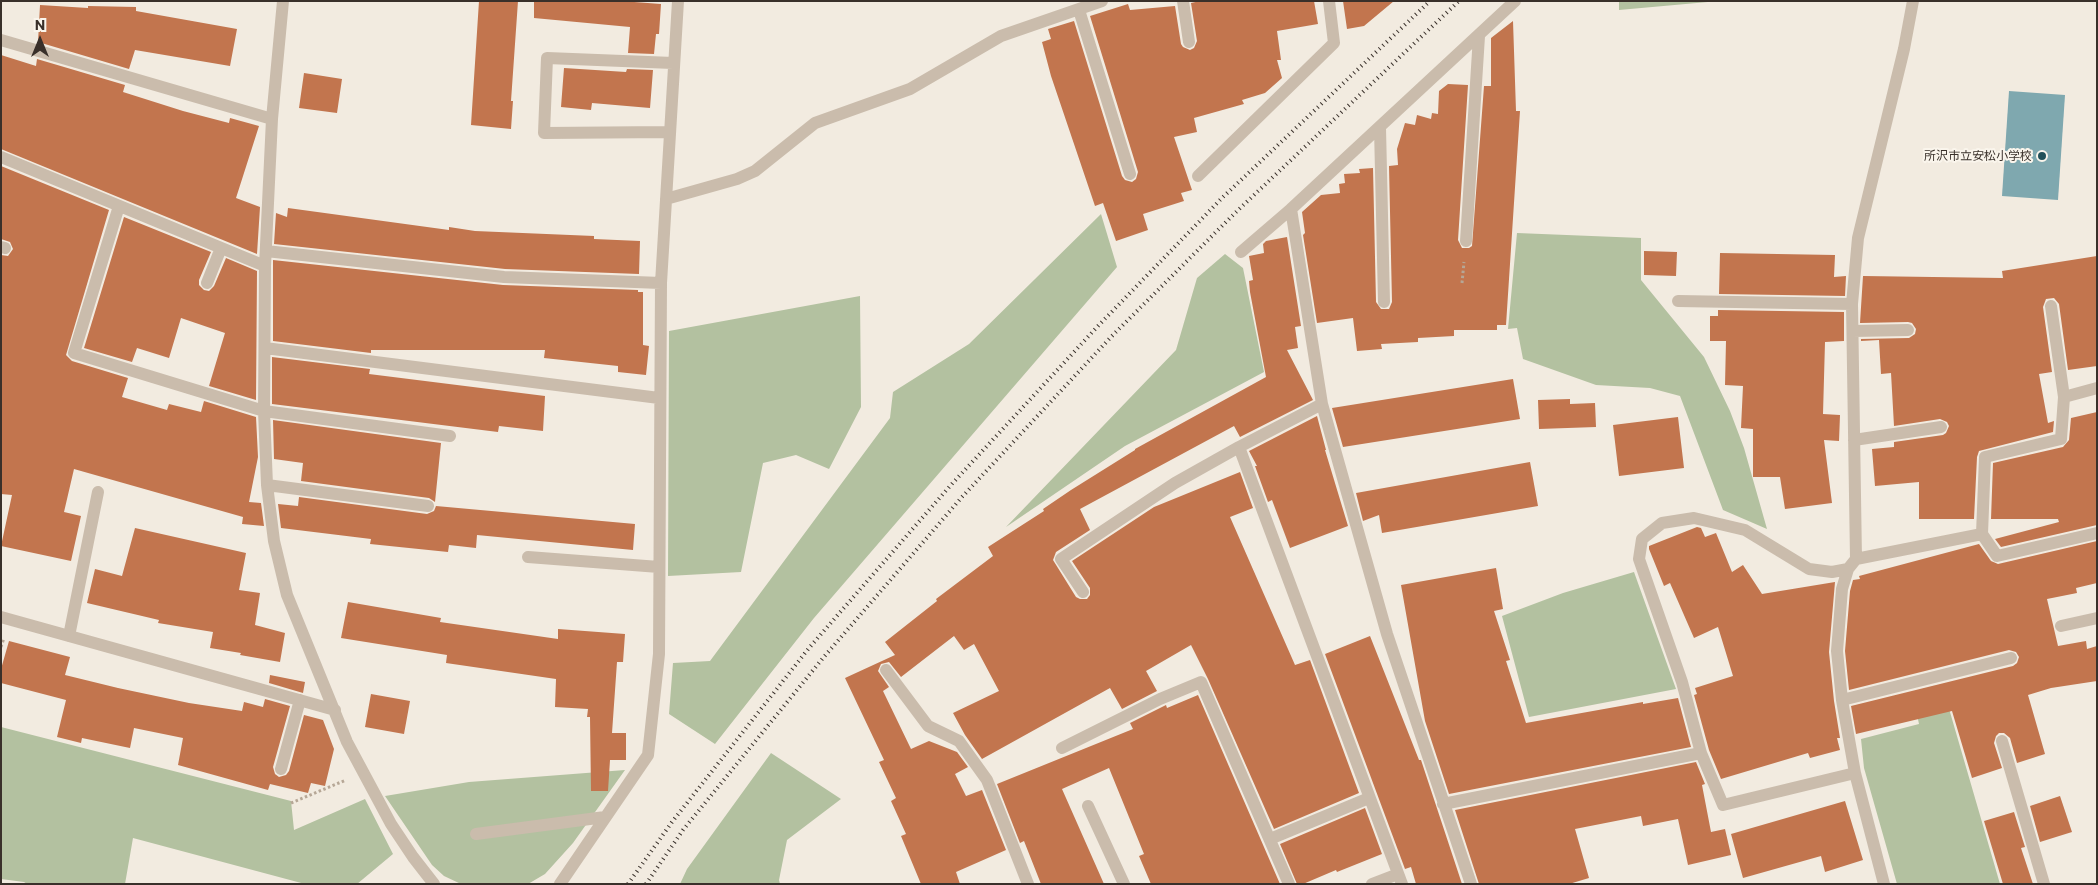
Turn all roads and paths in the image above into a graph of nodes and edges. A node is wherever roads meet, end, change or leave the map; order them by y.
1 (283, 1) edge
2 (678, 1) edge
3 (1102, 1) edge
4 (1183, 1) edge
5 (1329, 1) edge
6 (1514, 1) edge
7 (1912, 1) edge
8 (1080, 10) junction
9 (1478, 36) junction
10 (1, 40) edge
11 (1189, 42) dead end
12 (673, 63) junction
13 (272, 119) junction
14 (1380, 128) junction
15 (669, 132) junction
16 (1, 157) edge
17 (1130, 174) dead end
18 (1198, 176) dead end
19 (666, 199) junction
20 (119, 206) junction
21 (1291, 209) junction
22 (1466, 241) dead end
23 (221, 248) junction
24 (266, 250) junction
25 (1241, 252) dead end
26 (265, 266) junction
27 (207, 283) dead end
28 (661, 283) junction
29 (1678, 301) dead end
30 (1384, 302) dead end
31 (1852, 304) junction
32 (2051, 306) dead end
33 (1908, 330) dead end
34 (1853, 331) junction
35 (265, 348) junction
36 (2097, 388) edge
37 (2064, 397) junction
38 (659, 398) junction
39 (1322, 404) junction
40 (264, 411) junction
41 (1941, 427) dead end
42 (450, 436) dead end
43 (1854, 440) junction
44 (1239, 447) junction
45 (267, 485) junction
46 (98, 492) dead end
47 (428, 506) dead end
48 (2097, 533) edge
49 (1982, 534) junction
50 (528, 557) dead end
51 (1856, 559) junction
52 (659, 567) junction
53 (1848, 570) junction
54 (1083, 592) dead end
55 (1, 617) edge
56 (2097, 618) edge
57 (2061, 626) dead end
58 (69, 636) junction
59 (2011, 658) dead end
60 (886, 670) dead end
61 (300, 700) junction
62 (1842, 700) junction
63 (335, 710) junction
64 (2002, 741) dead end
65 (1062, 748) dead end
66 (1701, 753) junction
67 (280, 769) dead end
68 (363, 773) junction
69 (1855, 773) junction
70 (1369, 798) junction
71 (291, 803) dead end
72 (1443, 804) junction
73 (1088, 806) dead end
74 (605, 817) junction
75 (476, 834) dead end
76 (1270, 839) junction
77 (1400, 879) edge
78 (434, 884) edge
79 (560, 884) edge
80 (1028, 884) edge
81 (1124, 884) edge
82 (1288, 884) edge
83 (1372, 884) edge
84 (1471, 884) edge
85 (1884, 884) edge
86 (2044, 884) edge

1 - 13 street
2 - 12 street
3 - 8 street
4 - 11 street
5 - 18 street
6 - 9 street
7 - 31 street
8 - 17 street
8 - 19 street
9 - 14 street
9 - 22 street
10 - 13 street
12 - 15 street
12 - 15 street
13 - 24 street
14 - 21 street
14 - 30 street
15 - 19 street
16 - 20 street
19 - 28 street
20 - 23 street
20 - 40 street
21 - 25 street
21 - 39 street
23 - 26 street
23 - 27 street
24 - 26 street
24 - 28 street
26 - 35 street
28 - 38 street
29 - 31 street
31 - 34 street
32 - 37 street
33 - 34 street
34 - 43 street
35 - 38 street
35 - 40 street
36 - 37 street
37 - 49 street
38 - 52 street
39 - 44 street
39 - 72 street
40 - 42 street
40 - 45 street
41 - 43 street
43 - 51 street
44 - 54 street
44 - 70 street
45 - 47 street
45 - 63 street
46 - 58 street
48 - 49 street
49 - 51 street
50 - 52 street
51 - 53 street
52 - 74 street
53 - 62 street
53 - 66 street
55 - 58 street
56 - 57 street
58 - 61 street
59 - 62 street
60 - 80 street
61 - 63 street
61 - 67 street
62 - 69 street
63 - 68 street
64 - 86 street
65 - 76 street
66 - 69 street
66 - 72 street
68 - 71 path
68 - 78 street
69 - 85 street
70 - 76 street
70 - 77 street
72 - 84 street
73 - 81 street
74 - 75 street
74 - 79 street
76 - 82 street
77 - 83 street

